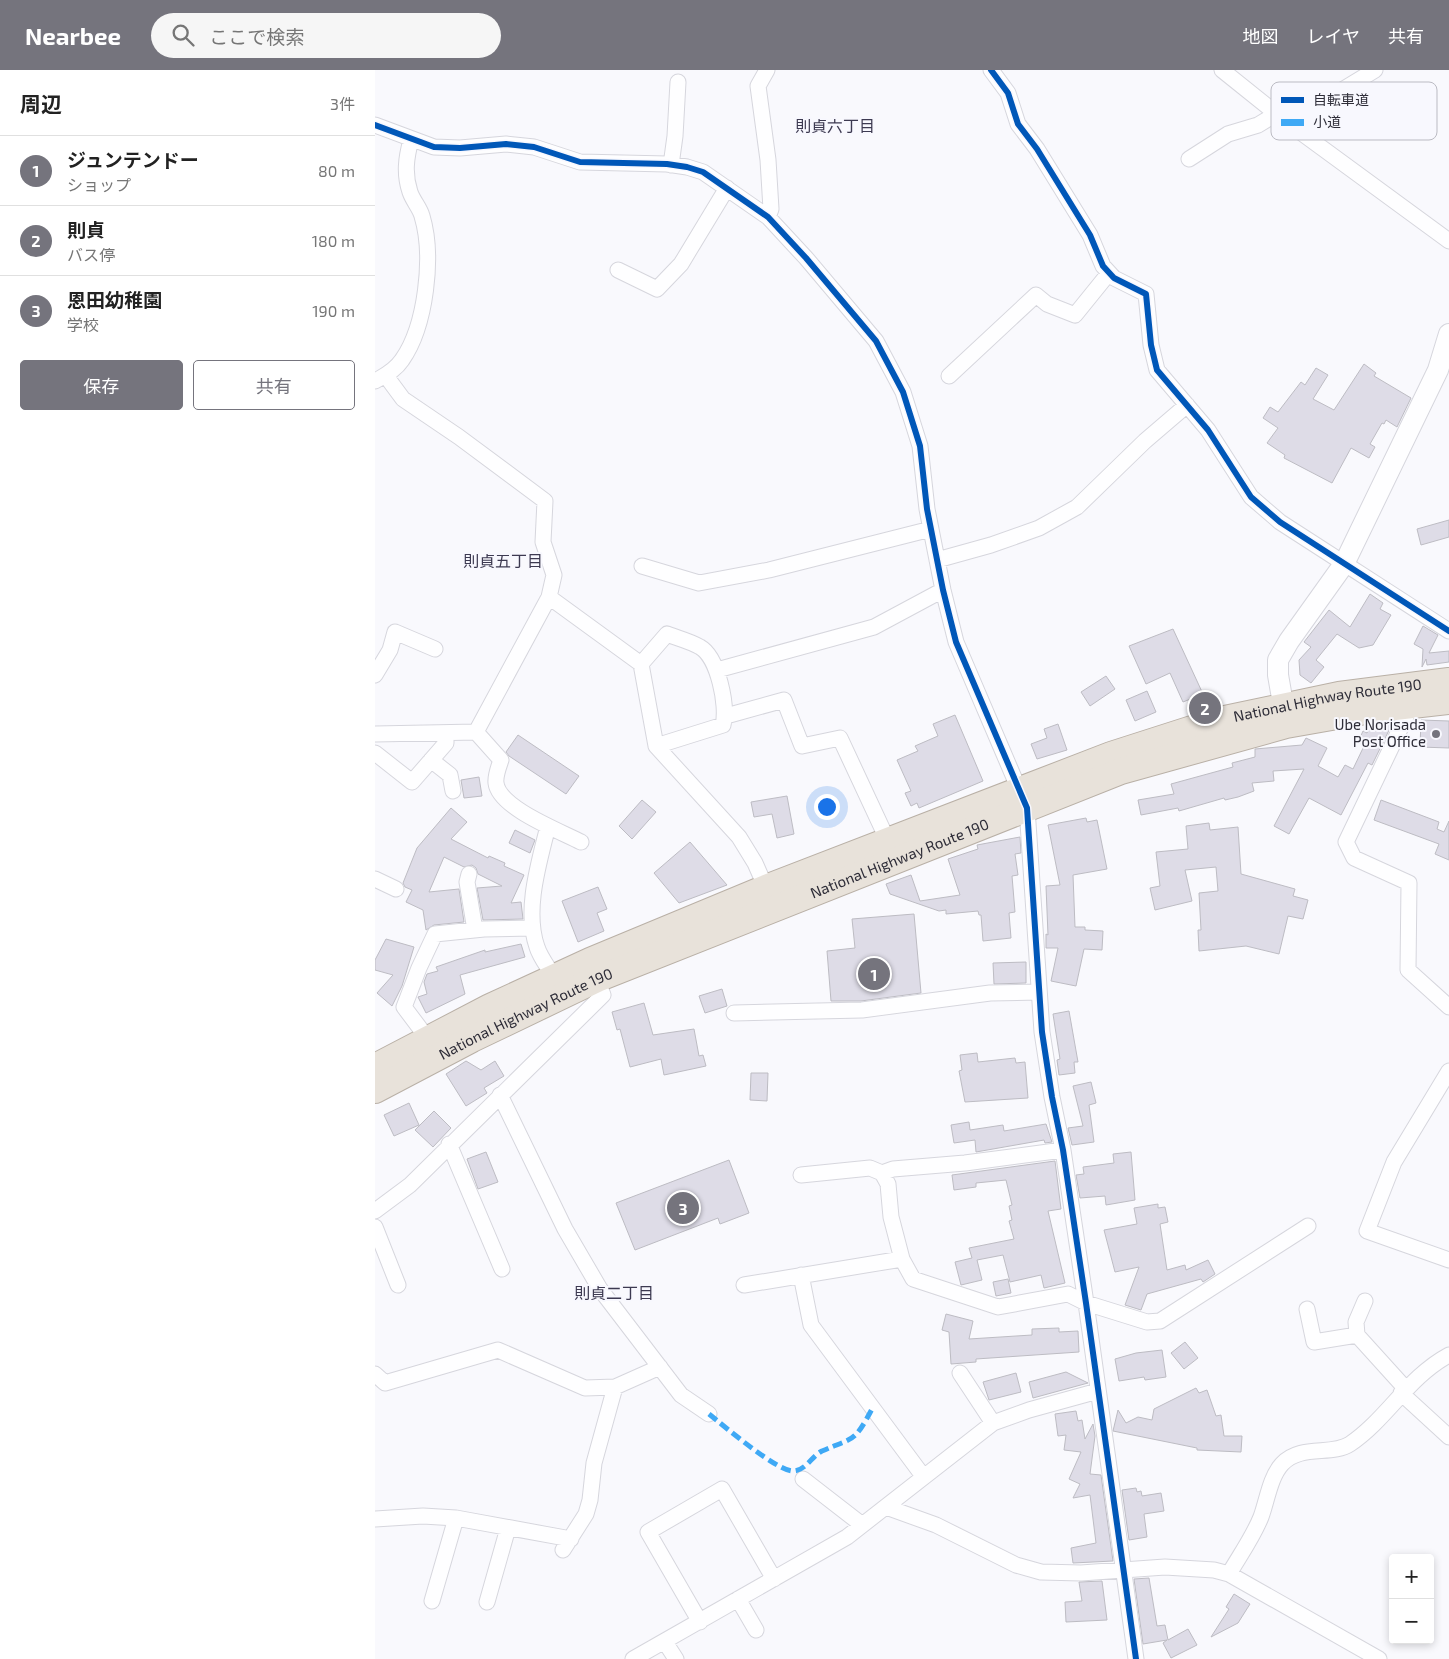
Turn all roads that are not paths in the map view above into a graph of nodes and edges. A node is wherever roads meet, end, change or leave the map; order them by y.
1 (767, 70) edge
2 (991, 70) edge
3 (1223, 70) edge
4 (1375, 70) edge
5 (678, 82) dead end
6 (1352, 82) edge
7 (1271, 109) edge
8 (1271, 121) edge
9 (375, 125) edge
10 (411, 140) junction
11 (1312, 140) edge
12 (1189, 159) dead end
13 (671, 165) junction
14 (727, 188) junction
15 (768, 217) junction
16 (1449, 241) edge
17 (618, 270) dead end
18 (1109, 273) junction
19 (1449, 334) edge
20 (949, 376) dead end
21 (380, 378) edge
22 (1187, 405) junction
23 (931, 529) junction
24 (937, 560) junction
25 (1344, 564) junction
26 (642, 566) dead end
27 (943, 590) junction
28 (549, 597) junction
29 (1449, 631) edge
30 (435, 649) dead end
31 (641, 664) junction
32 (717, 670) junction
33 (375, 675) edge
34 (1449, 681) edge
35 (1449, 701) edge
36 (1412, 704) junction
37 (725, 716) junction
38 (1285, 716) junction
39 (476, 732) junction
40 (446, 733) junction
41 (375, 734) edge
42 (656, 746) junction
43 (375, 753) edge
44 (431, 760) junction
45 (453, 791) dead end
46 (1024, 799) junction
47 (548, 826) junction
48 (888, 841) junction
49 (581, 842) dead end
50 (469, 874) dead end
51 (375, 880) edge
52 (766, 888) junction
53 (396, 889) dead end
54 (532, 928) junction
55 (475, 930) junction
56 (594, 970) junction
57 (554, 977) junction
58 (1039, 992) junction
59 (1449, 1007) edge
60 (734, 1013) dead end
61 (429, 1039) junction
62 (375, 1067) edge
63 (1449, 1071) edge
64 (375, 1090) edge
65 (500, 1095) junction
66 (449, 1144) junction
67 (1063, 1150) junction
68 (882, 1173) junction
69 (801, 1175) dead end
70 (375, 1210) edge
71 (1308, 1226) dead end
72 (375, 1227) edge
73 (902, 1259) junction
74 (1449, 1260) edge
75 (502, 1269) dead end
76 (801, 1275) junction
77 (398, 1285) dead end
78 (743, 1285) dead end
79 (1365, 1301) dead end
80 (1086, 1303) junction
81 (1307, 1309) dead end
82 (1357, 1336) junction
83 (1449, 1355) edge
84 (660, 1367) junction
85 (960, 1373) dead end
86 (375, 1374) edge
87 (615, 1387) junction
88 (1098, 1391) junction
89 (1403, 1391) junction
90 (709, 1414) dead end
91 (993, 1423) junction
92 (1449, 1437) edge
93 (923, 1476) junction
94 (803, 1479) dead end
95 (886, 1507) junction
96 (456, 1518) junction
97 (375, 1519) edge
98 (861, 1524) junction
99 (508, 1528) junction
100 (1125, 1570) junction
101 (1229, 1574) junction
102 (774, 1578) junction
103 (738, 1599) junction
104 (432, 1601) dead end
105 (487, 1602) dead end
106 (700, 1622) junction
107 (756, 1630) dead end
108 (665, 1642) junction
109 (633, 1659) edge
110 (676, 1659) edge
111 (1136, 1659) edge
112 (1379, 1659) edge

1 - 15 street
2 - 18 street
3 - 7 street
4 - 6 street
5 - 13 street
8 - 12 street
9 - 10 street
10 - 13 street
10 - 21 street
11 - 16 street
13 - 14 street
14 - 15 street
14 - 17 street
15 - 23 street
18 - 20 street
18 - 22 street
19 - 25 street
21 - 28 street
22 - 24 street
22 - 25 street
23 - 24 street
23 - 26 street
24 - 27 street
25 - 29 street
25 - 38 street
27 - 32 street
27 - 46 street
28 - 31 street
28 - 39 street
30 - 33 street
31 - 32 street
31 - 42 street
32 - 37 street
34 - 38 highway, National Highway Route 190
35 - 36 highway, National Highway Route 190
36 - 38 highway, National Highway Route 190
36 - 59 street
37 - 42 street
37 - 48 street
38 - 46 highway, National Highway Route 190
39 - 40 street
39 - 47 street
40 - 41 street
40 - 44 street
42 - 52 street
43 - 44 street
44 - 45 street
46 - 48 highway, National Highway Route 190
46 - 56 highway, National Highway Route 190
46 - 58 street
47 - 49 street
47 - 54 street
48 - 52 highway, National Highway Route 190
50 - 55 street
51 - 53 street
52 - 56 highway, National Highway Route 190
54 - 55 street
54 - 57 street
55 - 61 street
56 - 57 highway, National Highway Route 190
56 - 64 highway, National Highway Route 190
56 - 65 street
57 - 61 highway, National Highway Route 190
58 - 60 street
58 - 67 street
61 - 62 highway, National Highway Route 190
63 - 74 street
65 - 66 street
65 - 84 street
66 - 70 street
66 - 75 street
67 - 68 street
67 - 80 street
68 - 69 street
68 - 73 street
71 - 80 street
72 - 77 street
73 - 76 street
73 - 80 street
76 - 78 street
76 - 93 street
79 - 82 street
80 - 88 street
81 - 82 street
82 - 89 street
83 - 89 street
84 - 87 street
84 - 90 street
85 - 91 street
86 - 87 street
87 - 99 street
88 - 91 street
88 - 100 street
89 - 92 street
89 - 101 street
91 - 93 street
93 - 95 street
94 - 98 street
95 - 98 street
95 - 100 street
96 - 97 street
96 - 99 street
96 - 104 street
98 - 102 street
99 - 105 street
100 - 101 street
100 - 111 street
101 - 112 street
102 - 103 street
102 - 106 street
103 - 106 street
103 - 107 street
106 - 108 street
108 - 109 street
108 - 110 street

